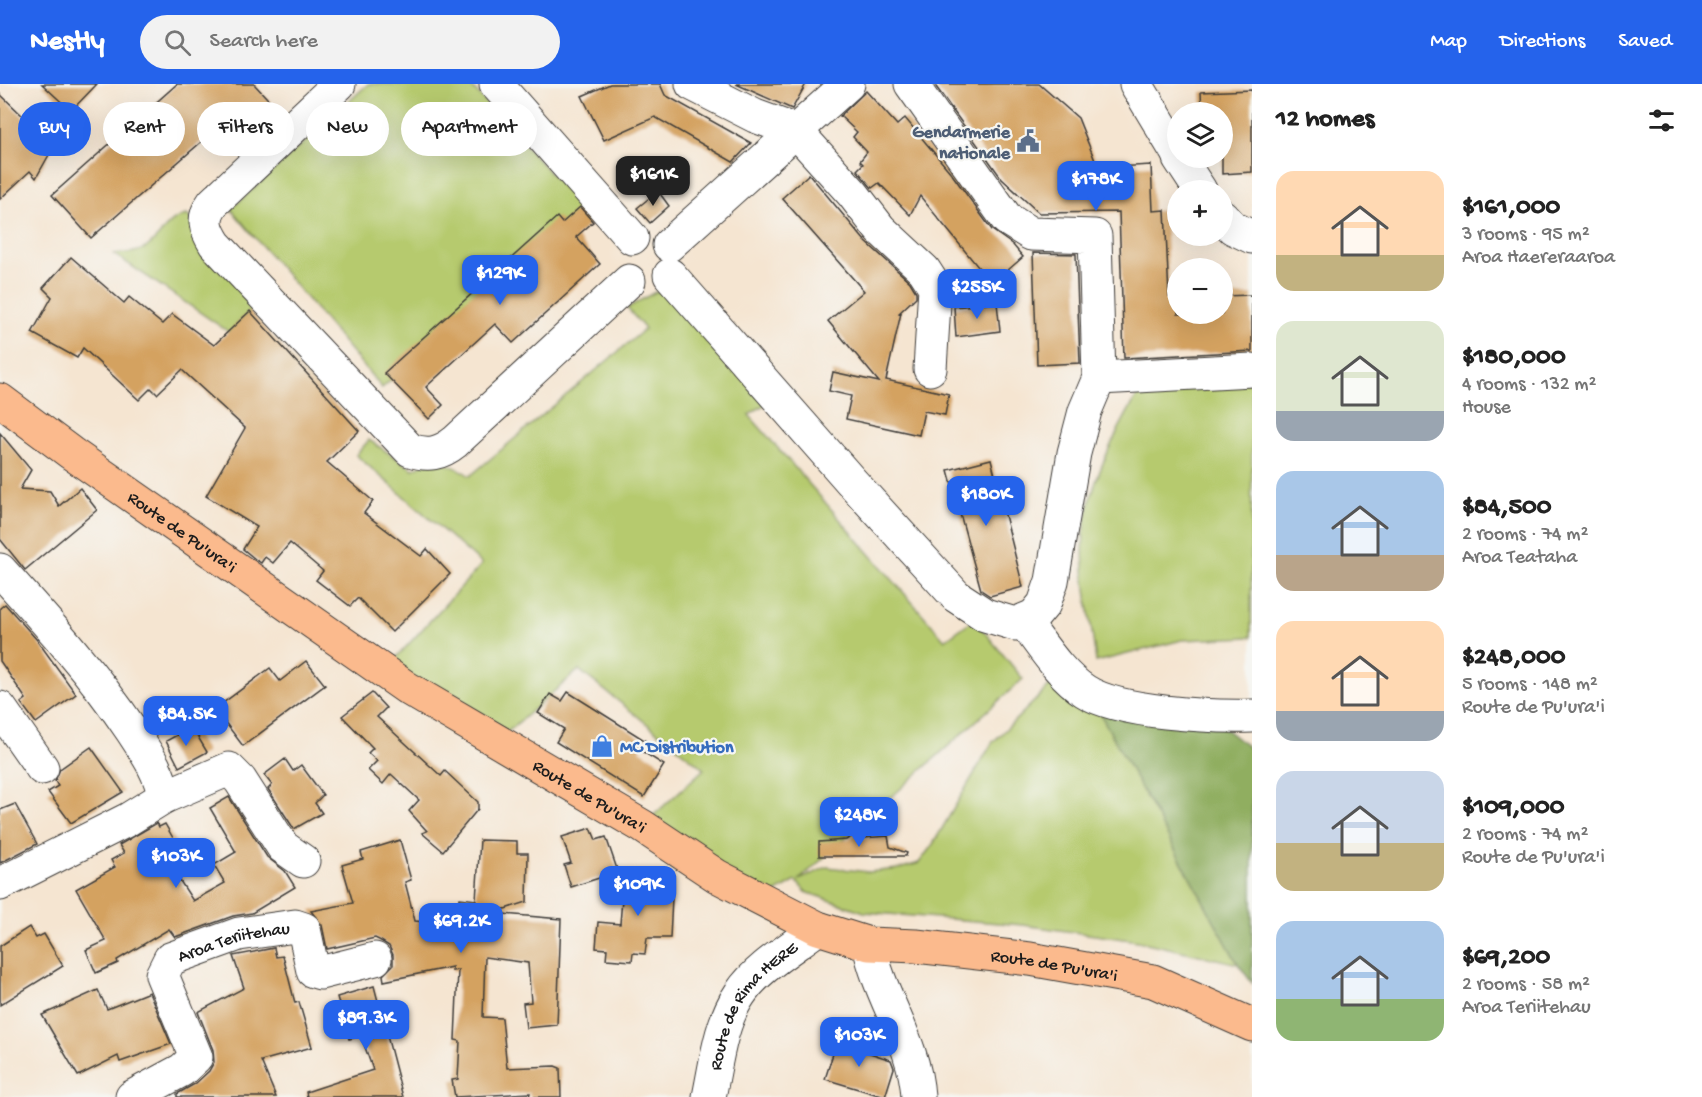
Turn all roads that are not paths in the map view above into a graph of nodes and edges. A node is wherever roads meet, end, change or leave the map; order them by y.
1 (339, 84) edge
2 (496, 84) edge
3 (692, 84) edge
4 (848, 84) edge
5 (911, 84) edge
6 (1136, 84) edge
7 (796, 131) junction
8 (1167, 137) edge
9 (1233, 228) edge
10 (1252, 237) edge
11 (632, 238) junction
12 (670, 260) junction
13 (629, 281) junction
14 (930, 369) dead end
15 (1252, 370) edge
16 (1099, 378) junction
17 (0, 400) edge
18 (0, 570) edge
19 (1024, 622) junction
20 (0, 708) edge
21 (1252, 716) edge
22 (42, 768) dead end
23 (164, 797) junction
24 (303, 861) dead end
25 (0, 884) edge
26 (818, 928) junction
27 (869, 944) junction
28 (375, 959) dead end
29 (1252, 1025) edge
30 (132, 1097) edge
31 (709, 1097) edge
32 (918, 1097) edge

1 - 13 street
2 - 11 street
3 - 7 street
4 - 7 street
5 - 16 street
6 - 8 street
7 - 12 street
7 - 14 street
9 - 10 street
11 - 12 street
11 - 13 street
12 - 13 street
12 - 19 street
15 - 16 street
16 - 19 street
17 - 26 main road, Route de Pu'ura'i
18 - 23 street
19 - 21 street
20 - 22 street
23 - 24 street
23 - 25 street
26 - 27 main road, Route de Pu'ura'i
26 - 31 street, Route de Rima HERE
27 - 29 main road, Route de Pu'ura'i
27 - 32 street
28 - 30 street, Aroa Teriitehau

